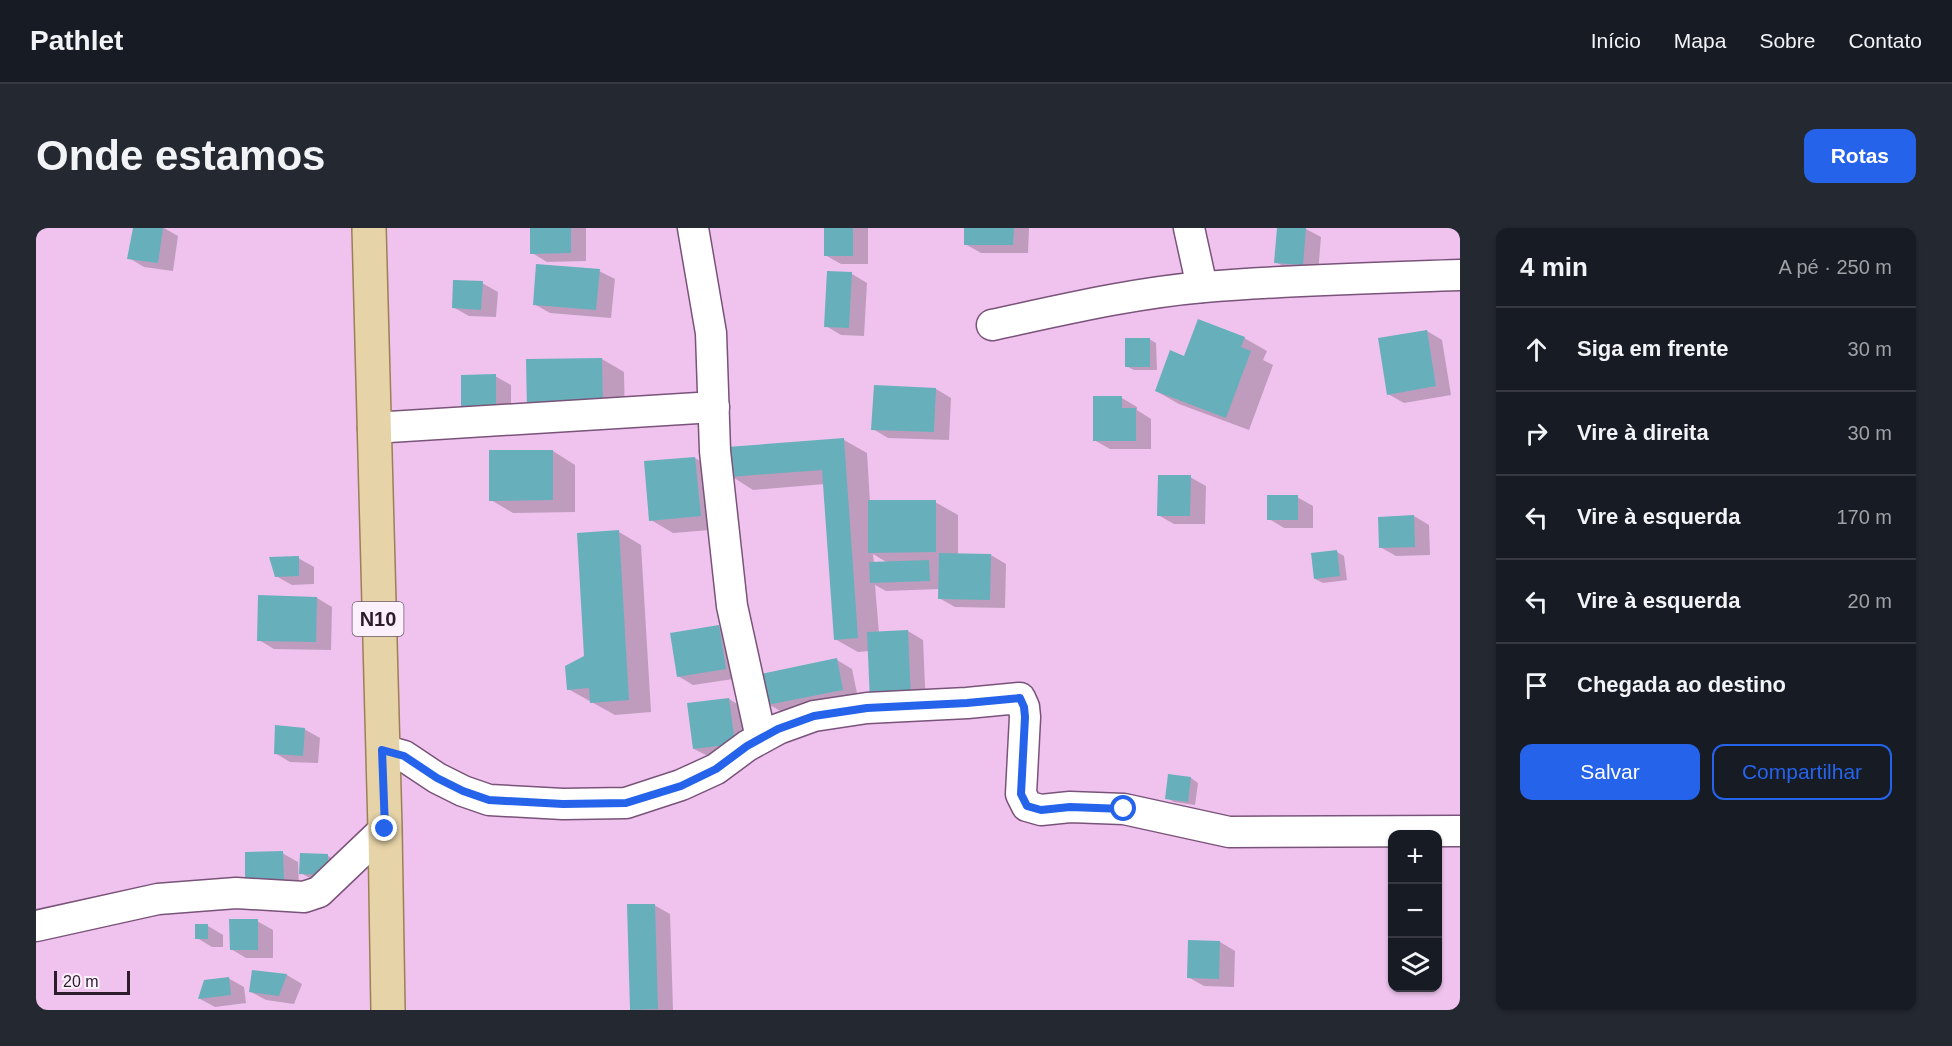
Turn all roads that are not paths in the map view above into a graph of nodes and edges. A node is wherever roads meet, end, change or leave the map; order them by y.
1 (369, 228) edge
2 (693, 228) edge
3 (1189, 228) edge
4 (1460, 275) edge
5 (1202, 287) junction
6 (993, 325) dead end
7 (714, 407) junction
8 (374, 428) junction
9 (761, 738) junction
10 (382, 750) junction
11 (385, 829) junction
12 (1460, 831) edge
13 (36, 926) edge
14 (388, 1010) edge

1 - 8 main road, N10
2 - 7 street
3 - 5 street
4 - 5 street
5 - 6 street
7 - 8 street
7 - 9 street
8 - 10 main road, N10
9 - 10 street
9 - 12 street
10 - 11 main road, N10
11 - 13 street
11 - 14 main road, N10

